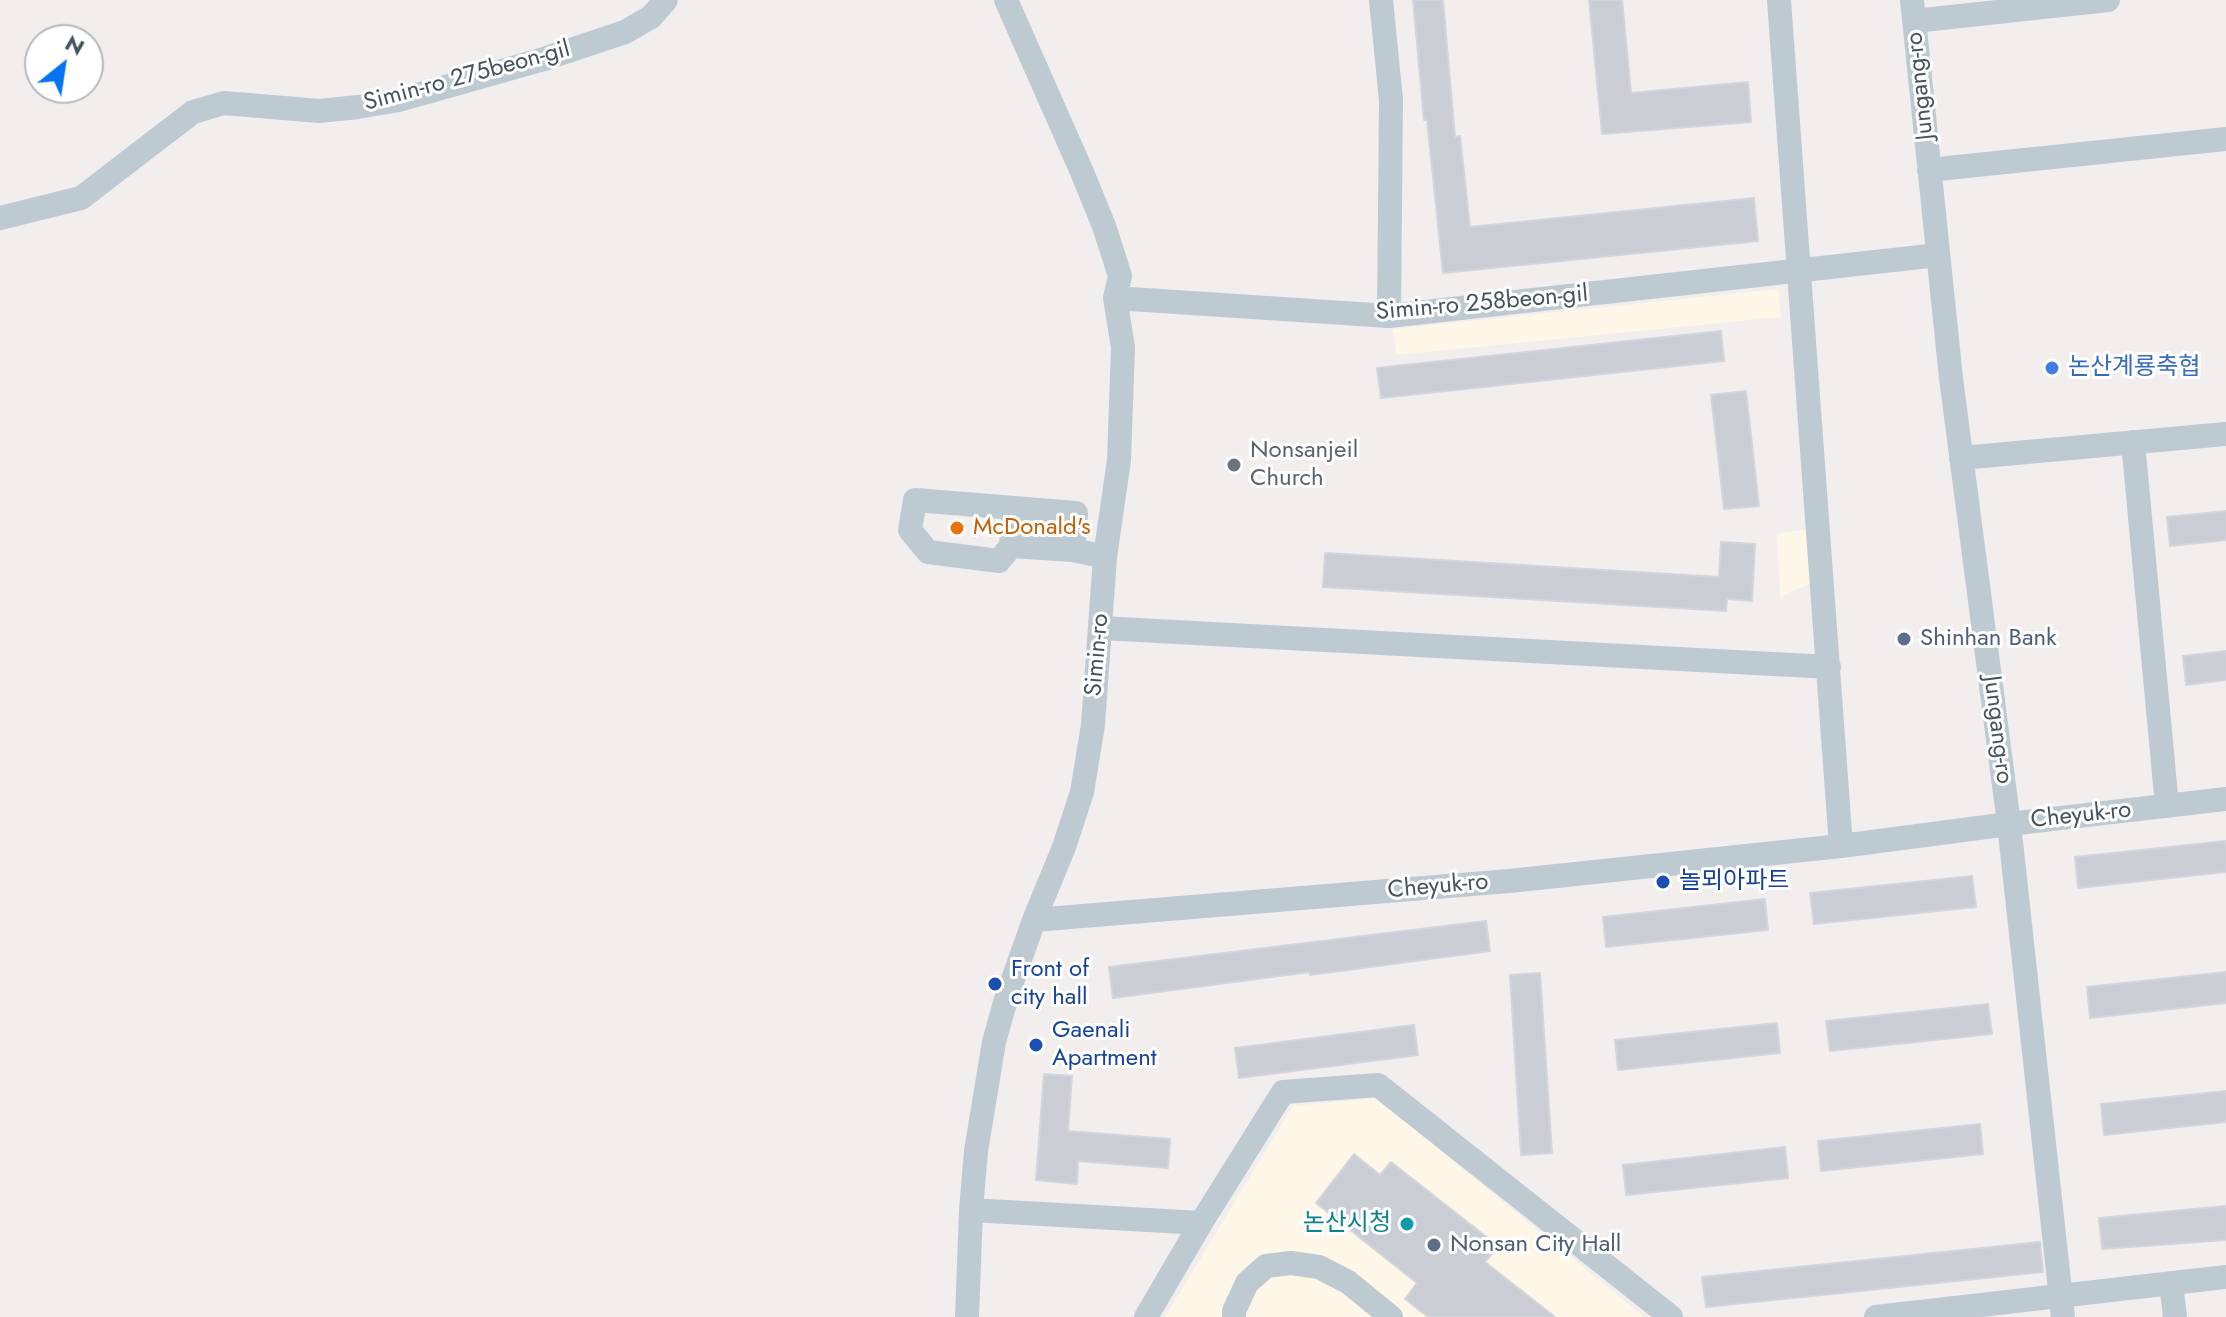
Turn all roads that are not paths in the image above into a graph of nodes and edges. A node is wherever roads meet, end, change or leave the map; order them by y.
1 (666, 0) edge
2 (1006, 0) edge
3 (1381, 0) edge
4 (1779, 0) edge
5 (2108, 0) edge
6 (2026, 4) edge
7 (1913, 10) edge
8 (2226, 139) edge
9 (1929, 170) junction
10 (0, 218) edge
11 (1938, 255) junction
12 (1799, 270) junction
13 (1115, 298) junction
14 (1389, 316) junction
15 (2226, 434) edge
16 (2133, 442) junction
17 (1961, 458) junction
18 (1014, 508) junction
19 (1011, 546) junction
20 (1073, 550) junction
21 (1105, 557) junction
22 (1101, 628) junction
23 (1829, 667) junction
24 (2226, 799) edge
25 (2167, 806) junction
26 (2009, 824) junction
27 (1841, 846) junction
28 (1034, 920) junction
29 (971, 1210) junction
30 (1201, 1223) junction
31 (2226, 1277) edge
32 (2171, 1283) junction
33 (2061, 1306) edge
34 (1948, 1313) edge
35 (967, 1317) edge
36 (1135, 1317) edge
37 (1146, 1317) edge
38 (1234, 1317) edge
39 (1391, 1317) edge
40 (1671, 1317) edge
41 (1876, 1317) edge
42 (2175, 1317) edge

1 - 10 street, Simin-ro 275beon-gil
2 - 13 street, Simin-ro
3 - 14 street
4 - 12 street
5 - 6 street
6 - 7 street
7 - 9 street, Jungang-ro
8 - 9 street
9 - 11 street, Jungang-ro
11 - 12 street, Simin-ro 258beon-gil
11 - 17 street, Jungang-ro
12 - 14 street, Simin-ro 258beon-gil
12 - 23 street
13 - 14 street, Simin-ro 258beon-gil
13 - 21 street, Simin-ro
15 - 16 street
16 - 17 street
16 - 25 street
17 - 26 street, Jungang-ro
18 - 19 street
18 - 19 street
18 - 20 street
19 - 20 street
20 - 21 street
21 - 22 street, Simin-ro
22 - 23 street
22 - 28 street, Simin-ro
23 - 27 street
24 - 25 street, Cheyuk-ro
25 - 26 street, Cheyuk-ro
26 - 27 street, Cheyuk-ro
26 - 33 street, Jungang-ro
27 - 28 street, Cheyuk-ro
28 - 29 street, Simin-ro
29 - 30 street
29 - 35 street, Simin-ro
30 - 37 street
30 - 40 street
31 - 32 street
32 - 33 street
32 - 42 street
33 - 34 street
34 - 41 street
36 - 37 street
38 - 39 street

